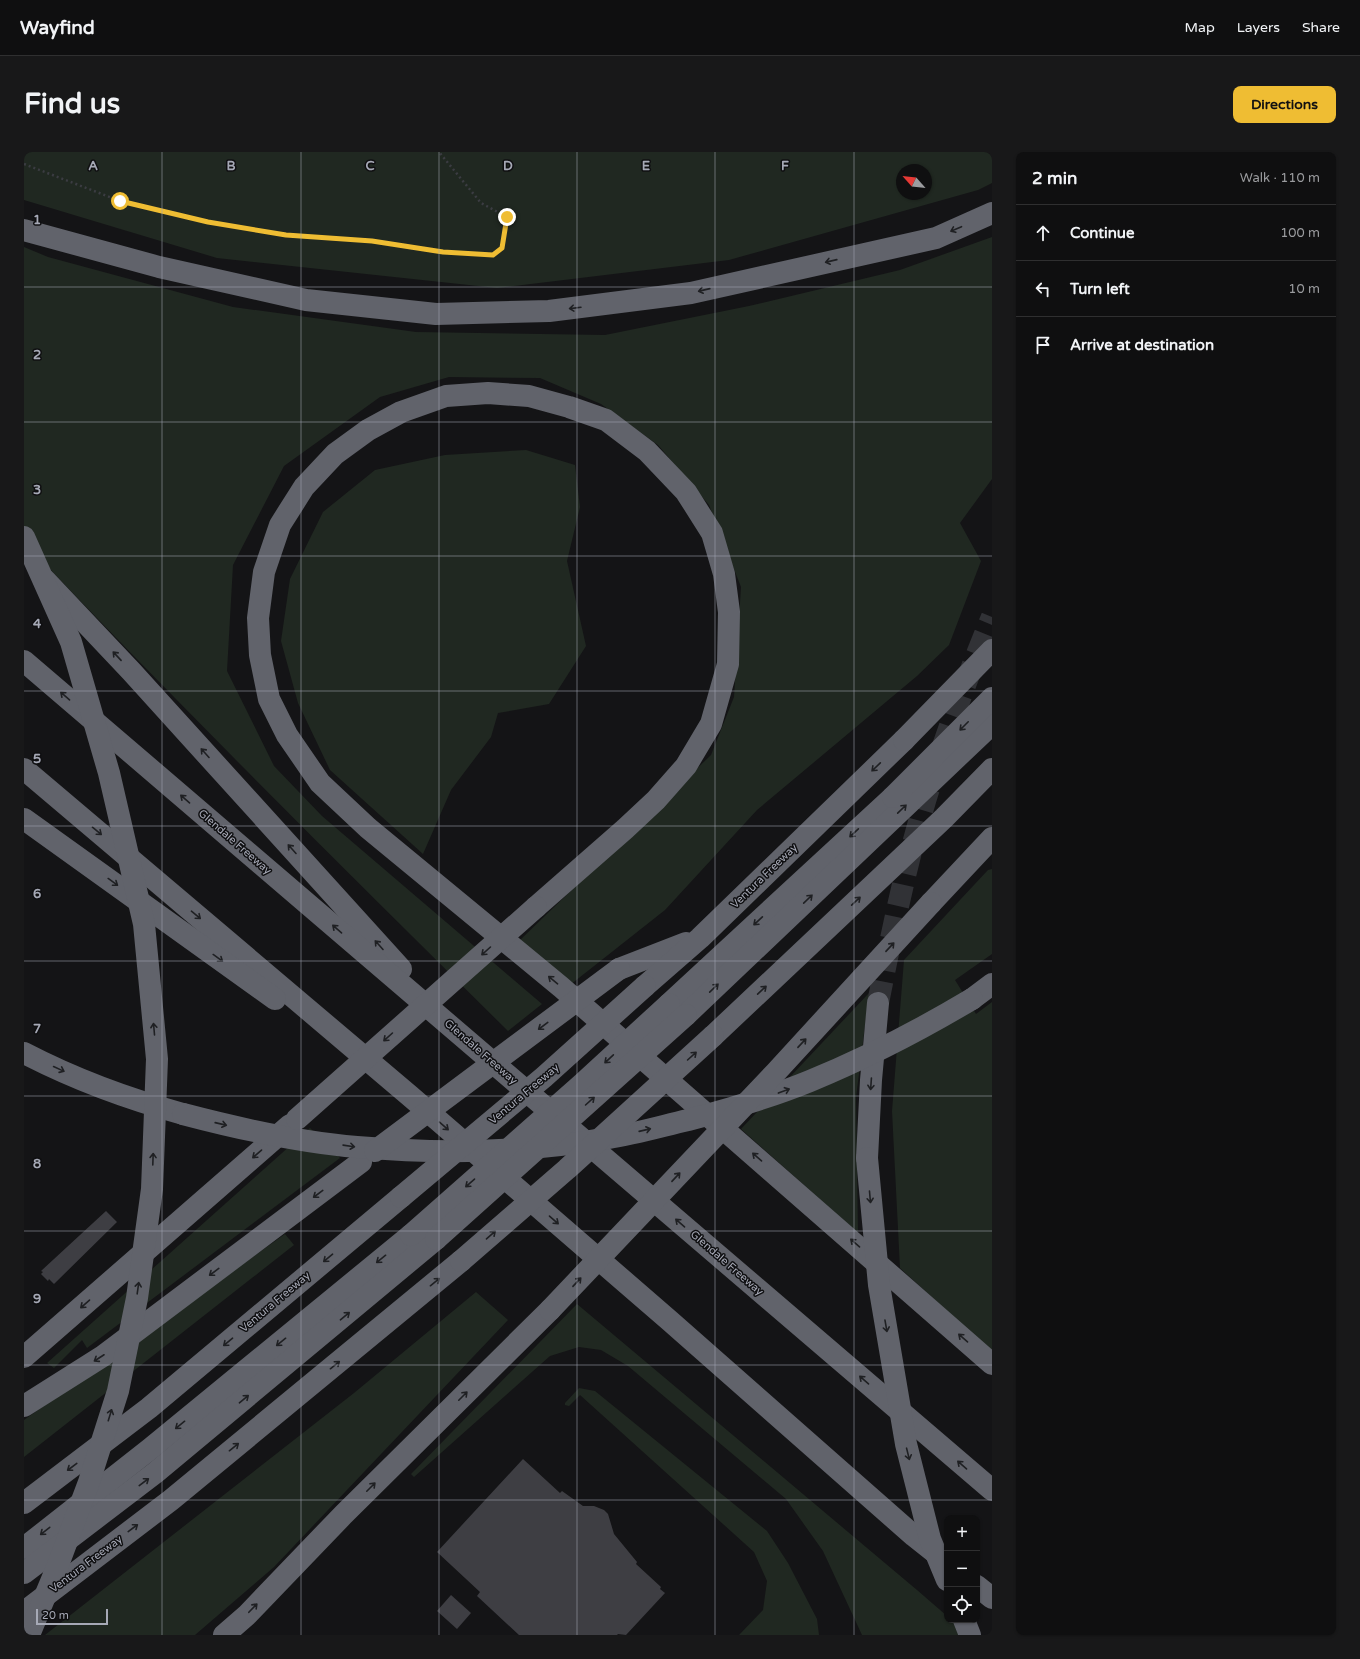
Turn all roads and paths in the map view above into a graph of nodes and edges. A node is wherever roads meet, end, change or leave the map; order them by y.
1 (439, 152) edge
2 (24, 164) edge
3 (992, 214) edge
4 (24, 230) edge
5 (24, 537) edge
6 (24, 558) edge
7 (992, 650) edge
8 (24, 661) edge
9 (992, 698) edge
10 (992, 724) edge
11 (24, 769) edge
12 (992, 769) edge
13 (24, 819) edge
14 (992, 838) edge
15 (700, 938) junction
16 (992, 984) edge
17 (878, 1003) tunnel mouth
18 (677, 1010) junction
19 (462, 1036) junction
20 (24, 1052) edge
21 (410, 1096) junction
22 (24, 1357) edge
23 (992, 1364) edge
24 (24, 1406) edge
25 (992, 1490) edge
26 (24, 1503) edge
27 (24, 1548) edge
28 (944, 1560) edge
29 (24, 1573) edge
30 (944, 1573) edge
31 (978, 1587) edge
32 (992, 1598) edge
33 (24, 1612) edge
34 (965, 1623) edge
35 (28, 1635) edge
36 (224, 1635) edge
37 (970, 1635) edge

1 - 2 path
3 -> 4 highway
35 -> 5 highway, bridge
19 -> 6 highway
7 -> 15 highway, Ventura Freeway, bridge
19 -> 8 highway, Glendale Freeway
9 -> 18 highway, bridge
18 -> 10 highway
11 -> 21 highway
33 -> 12 highway, Ventura Freeway, bridge
13 -> 21 highway
36 -> 14 highway, bridge
15 -> 24 highway, bridge
15 -> 26 highway, Ventura Freeway, bridge
20 -> 16 highway, bridge
17 -> 30 highway, bridge
18 -> 27 highway, bridge
29 -> 18 highway, bridge
25 -> 19 highway, Glendale Freeway
21 -> 28 highway
23 -> 22 highway, bridge
31 - 32 highway
34 - 37 highway

